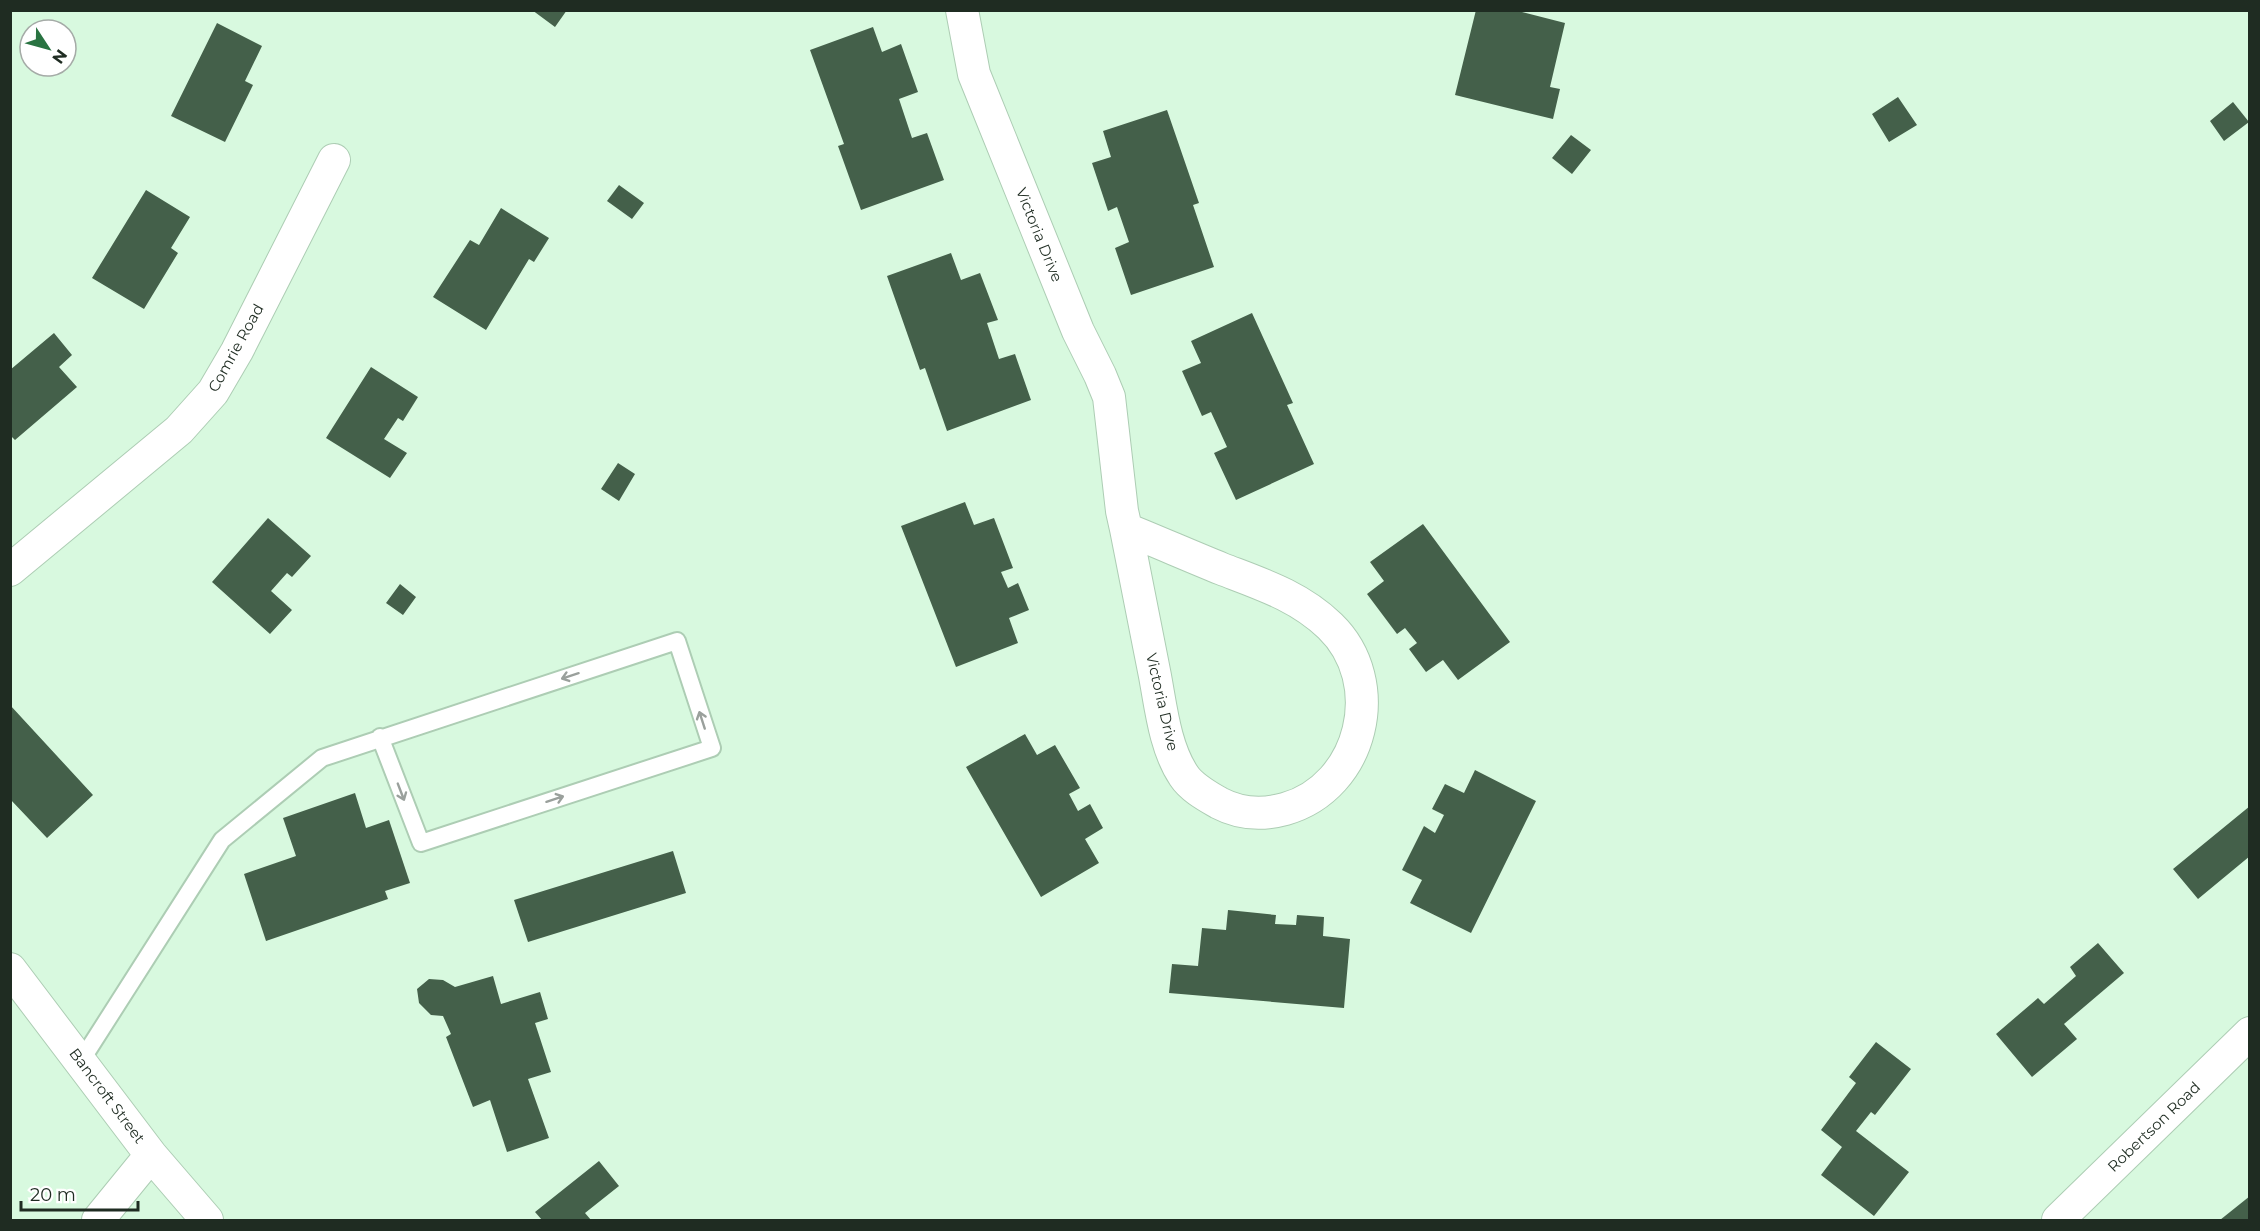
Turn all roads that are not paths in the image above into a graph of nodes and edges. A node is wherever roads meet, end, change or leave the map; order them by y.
1 (962, 10) edge
2 (334, 159) dead end
3 (1126, 528) junction
4 (10, 570) edge
5 (380, 737) junction
6 (10, 969) edge
7 (2250, 1033) edge
8 (81, 1061) junction
9 (151, 1155) junction
10 (98, 1221) edge
11 (207, 1221) edge
12 (2058, 1221) edge

1 - 3 street, Victoria Drive
2 - 4 street, Comrie Road
3 - 3 street, Victoria Drive
5 -> 5 lane
5 - 8 lane
6 - 8 street, Bancroft Street
7 - 12 street, Robertson Road
8 - 9 street, Bancroft Street
9 - 10 street
9 - 11 street, Bancroft Street

